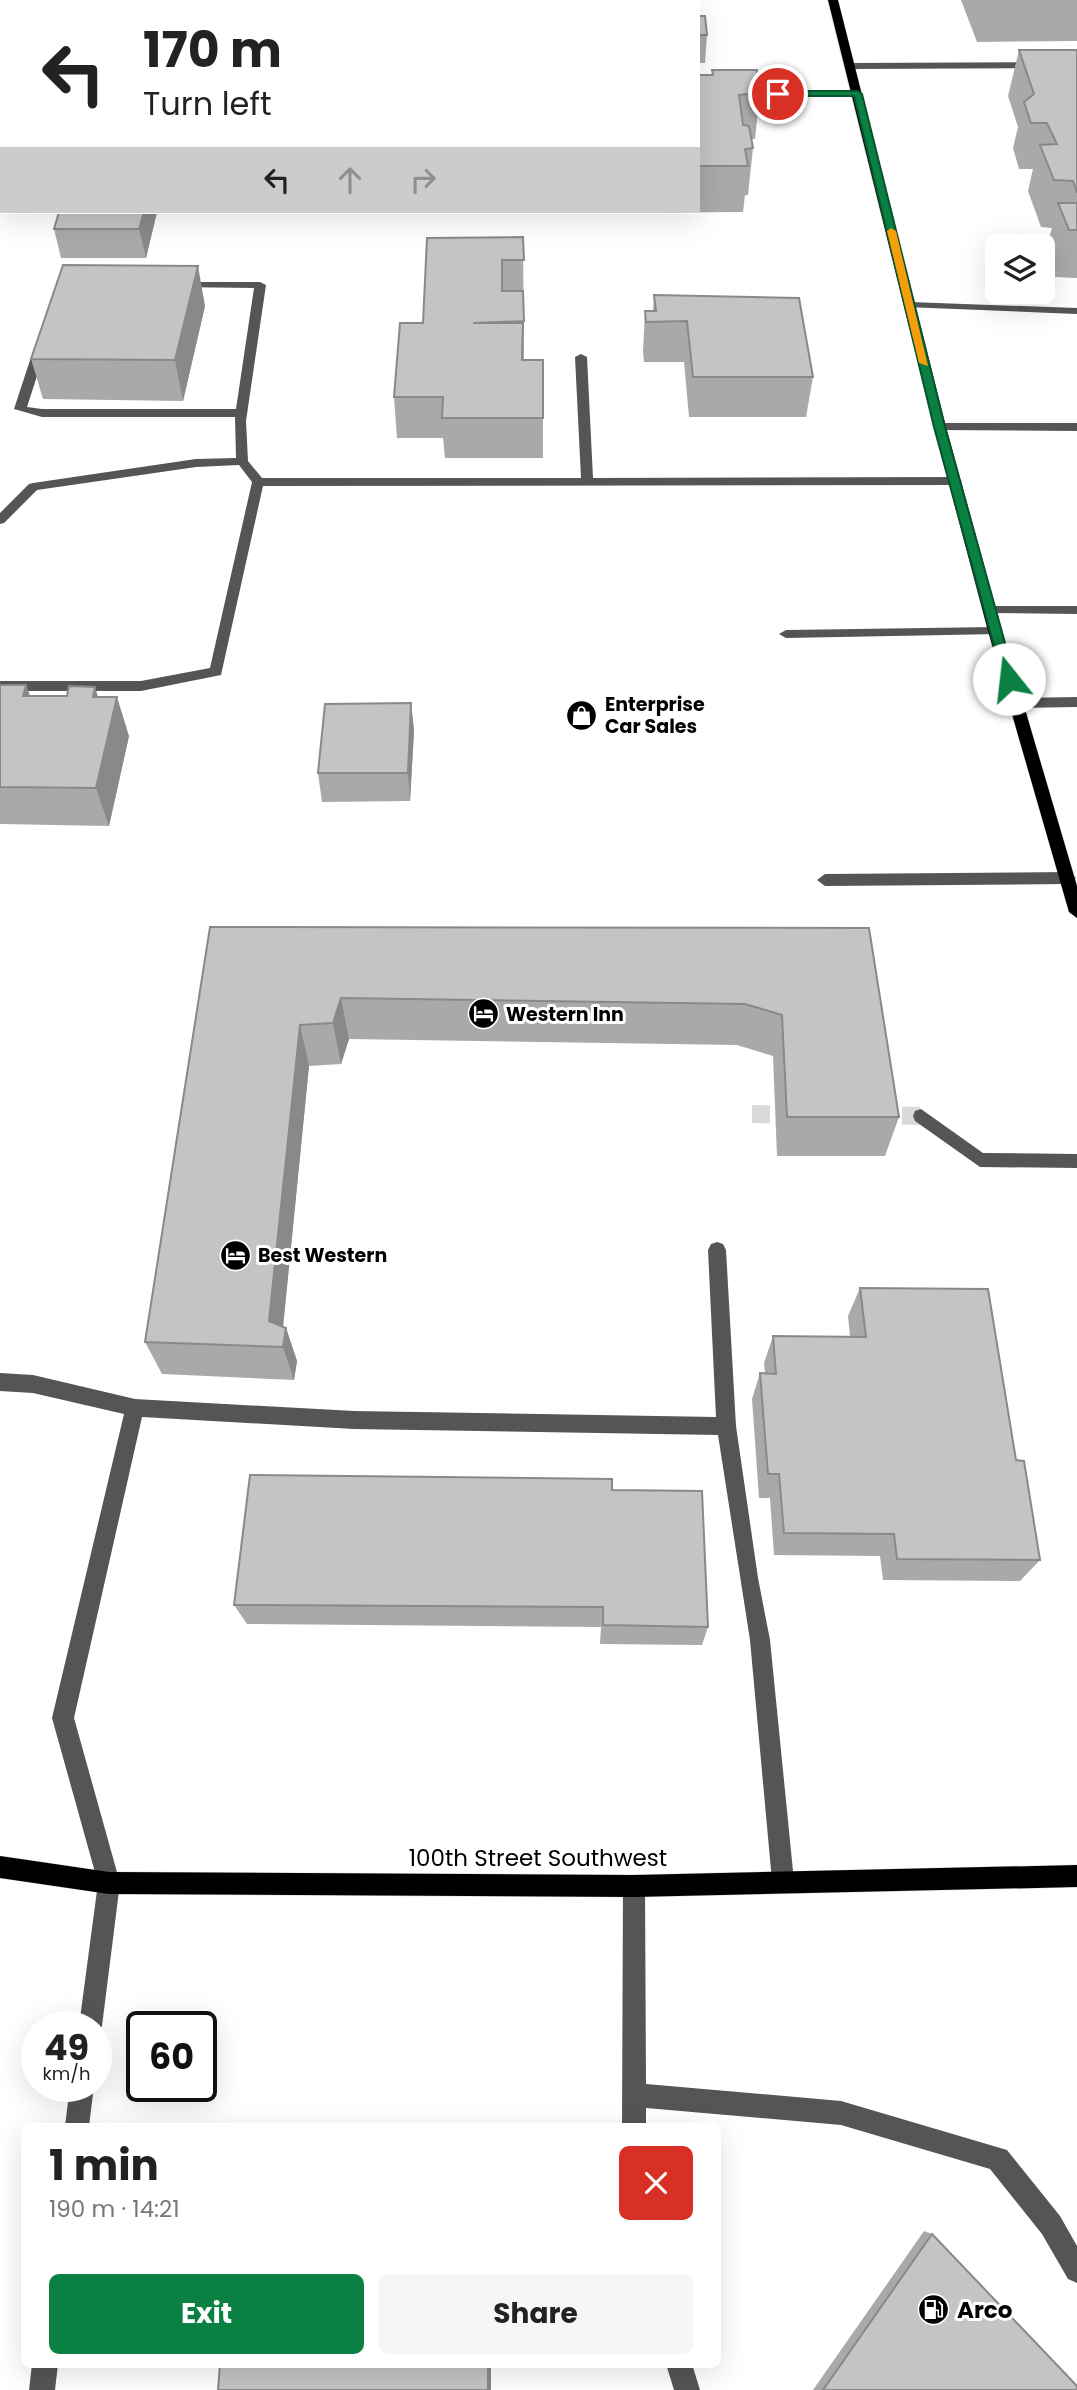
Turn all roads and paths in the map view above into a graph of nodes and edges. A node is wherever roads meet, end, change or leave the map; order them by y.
1 (833, 0) edge
2 (1077, 65) edge
3 (851, 66) junction
4 (700, 94) edge
5 (858, 94) junction
6 (167, 285) edge
7 (910, 305) junction
8 (1077, 311) edge
9 (46, 330) edge
10 (581, 357) dead end
11 (242, 414) junction
12 (940, 427) junction
13 (1077, 427) edge
14 (242, 461) junction
15 (956, 481) junction
16 (258, 482) junction
17 (587, 483) junction
18 (0, 520) edge
19 (990, 610) junction
20 (1077, 610) edge
21 (995, 631) junction
22 (786, 634) dead end
23 (0, 686) edge
24 (1077, 702) edge
25 (1016, 703) junction
26 (1068, 878) junction
27 (825, 880) dead end
28 (1077, 912) edge
29 (921, 1116) tunnel mouth
30 (1077, 1161) edge
31 (717, 1251) dead end
32 (0, 1382) edge
33 (135, 1408) junction
34 (726, 1426) junction
35 (0, 1867) edge
36 (1077, 1876) edge
37 (783, 1881) junction
38 (109, 1884) junction
39 (634, 1886) junction
40 (92, 2011) edge
41 (634, 2095) junction
42 (80, 2102) edge
43 (77, 2123) edge
44 (634, 2123) edge
45 (1077, 2270) edge
46 (45, 2368) edge
47 (680, 2368) edge
48 (42, 2390) edge
49 (687, 2390) edge

1 - 3 main road
2 - 3 street
3 - 5 main road
4 - 5 street
5 - 7 main road
6 - 11 street
7 - 8 street
7 - 12 main road
9 - 11 street
10 - 17 street
11 - 14 street
12 - 13 street
12 - 15 main road
14 - 16 street
14 - 18 street
15 - 17 street
15 - 19 main road
16 - 17 street
16 - 23 street
19 - 20 street
19 - 21 main road
21 - 22 street
21 - 25 main road
24 - 25 street
25 - 26 main road
26 - 27 street
26 - 28 main road
29 - 30 street
31 - 34 street
32 - 33 street
33 - 34 street
33 - 38 street
34 - 37 street
35 - 38 main road, 100th Street Southwest
36 - 37 main road, 100th Street Southwest
37 - 39 main road, 100th Street Southwest
38 - 39 main road, 100th Street Southwest
38 - 40 street
39 - 41 street
41 - 44 street
41 - 45 street
42 - 43 street
46 - 48 street
47 - 49 street

